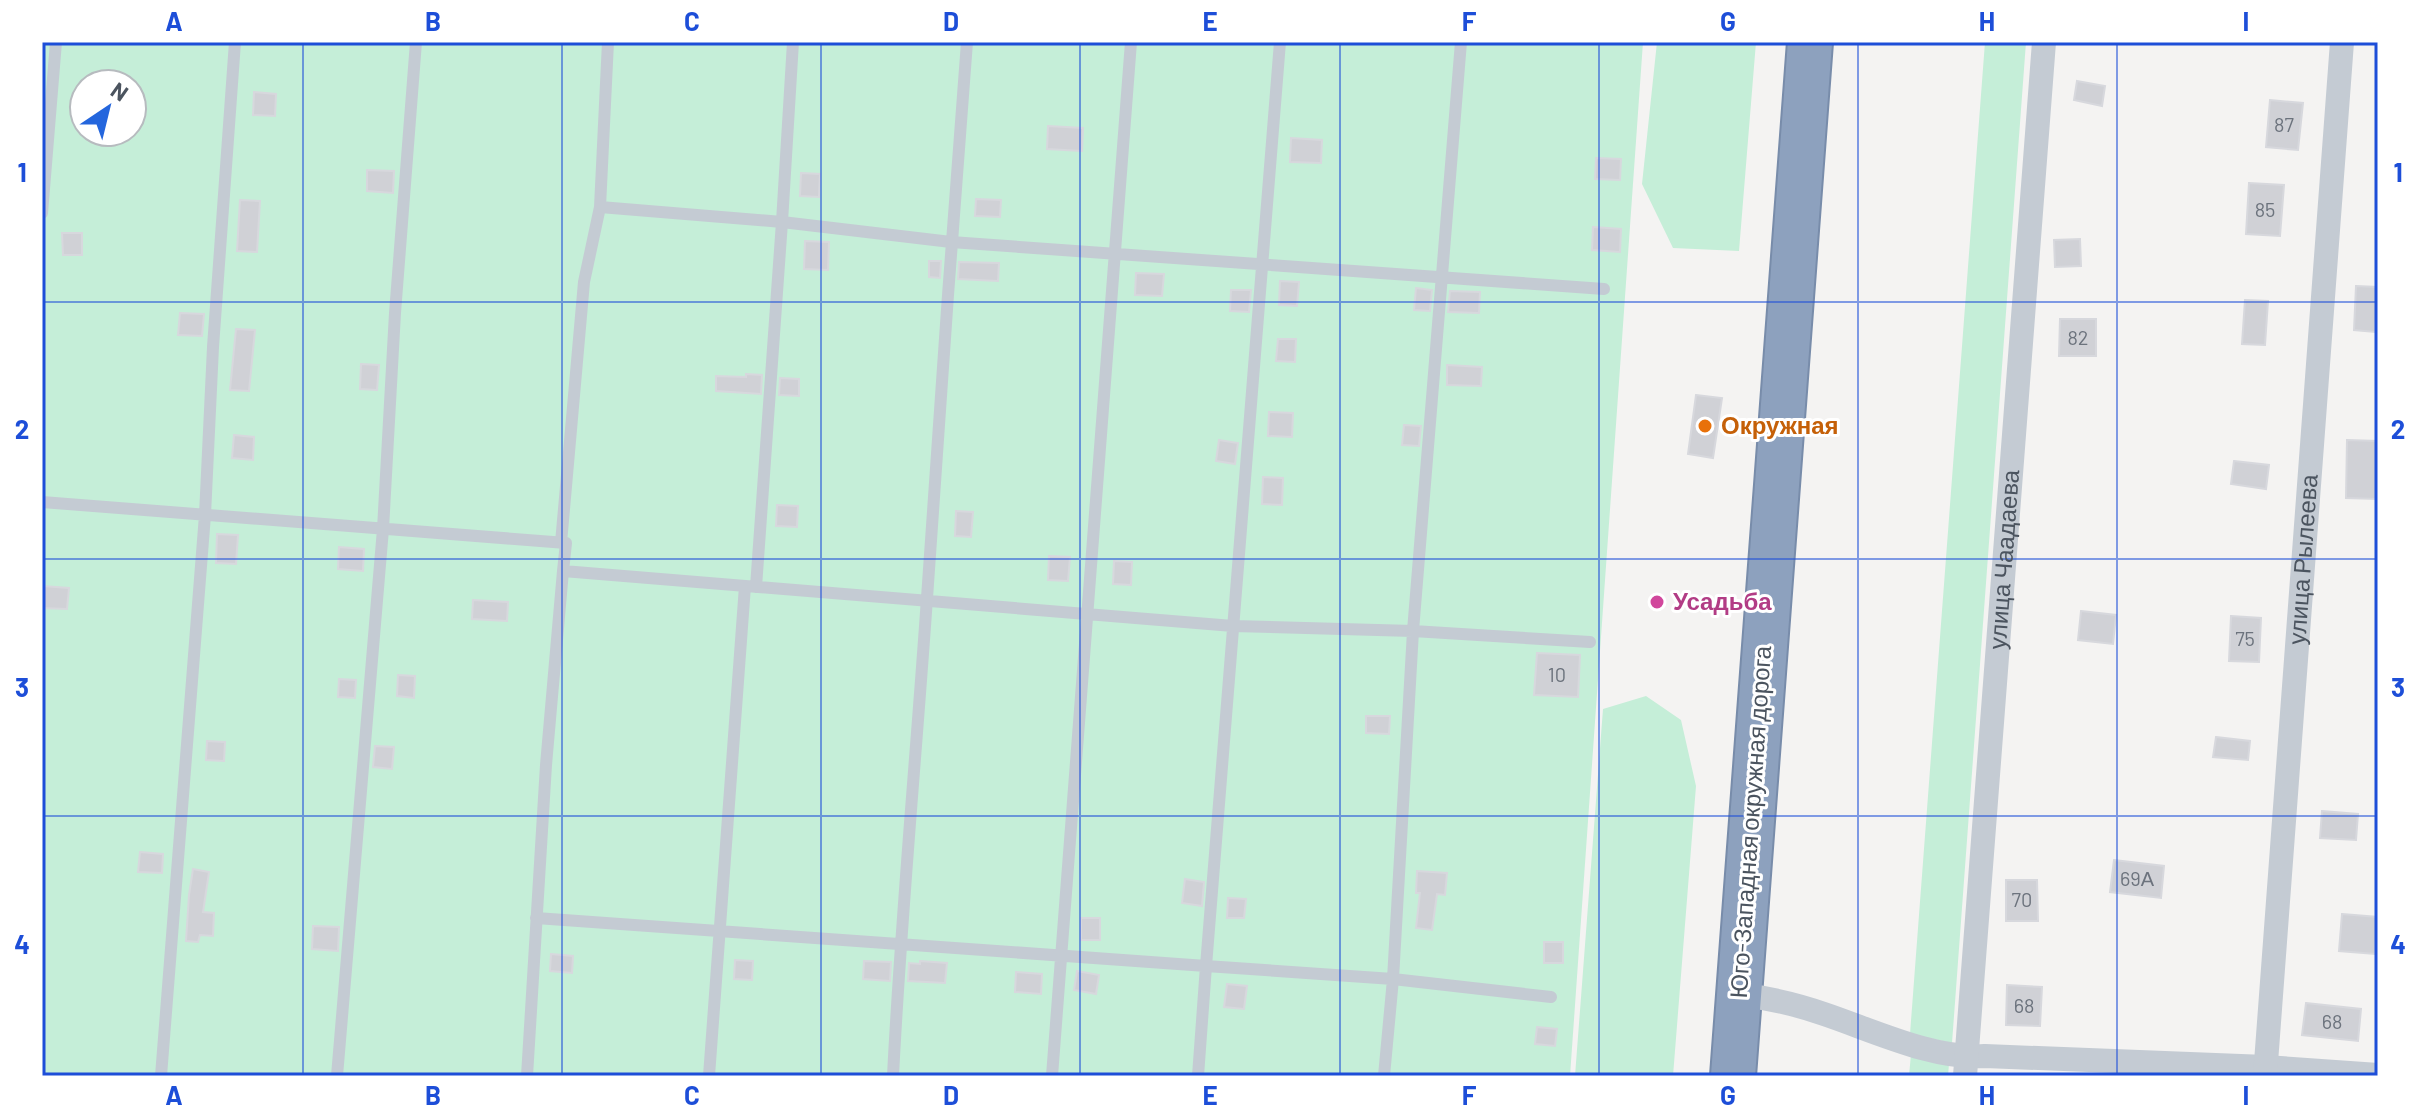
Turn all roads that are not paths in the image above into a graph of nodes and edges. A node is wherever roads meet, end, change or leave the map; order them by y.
1 (56, 42) edge
2 (235, 42) edge
3 (416, 42) edge
4 (608, 42) edge
5 (793, 42) edge
6 (967, 42) edge
7 (1131, 42) edge
8 (1280, 42) edge
9 (1461, 42) edge
10 (1810, 42) edge
11 (2044, 42) edge
12 (2342, 42) edge
13 (600, 207) junction
14 (42, 213) edge
15 (782, 222) junction
16 (951, 242) junction
17 (1116, 253) junction
18 (1263, 264) junction
19 (1441, 277) junction
20 (1604, 289) dead end
21 (42, 502) edge
22 (205, 515) junction
23 (383, 529) junction
24 (561, 543) junction
25 (563, 571) junction
26 (751, 586) junction
27 (927, 601) junction
28 (1089, 614) junction
29 (1233, 626) junction
30 (1413, 631) junction
31 (1590, 642) dead end
32 (536, 918) junction
33 (719, 931) junction
34 (900, 944) junction
35 (1061, 954) junction
36 (1206, 966) junction
37 (1393, 979) junction
38 (1739, 994) junction
39 (1551, 997) dead end
40 (1966, 1067) edge
41 (2266, 1071) edge
42 (2378, 1075) edge
43 (161, 1076) edge
44 (337, 1076) edge
45 (527, 1076) edge
46 (709, 1076) edge
47 (893, 1076) edge
48 (1052, 1076) edge
49 (1198, 1076) edge
50 (1384, 1076) edge
51 (1733, 1076) edge

1 - 14 lane
2 - 22 lane
3 - 23 lane
4 - 13 lane
5 - 15 lane
6 - 16 lane
7 - 17 lane
8 - 18 lane
9 - 19 lane
10 - 38 highway, Юго-Западная окружная дорога
11 - 40 street, улица Чаадаева
12 - 41 street, улица Рылеева
13 - 15 lane
13 - 24 lane
15 - 16 lane
15 - 26 lane
16 - 17 lane
16 - 27 lane
17 - 18 lane
17 - 28 lane
18 - 19 lane
18 - 29 lane
19 - 20 lane
19 - 30 lane
21 - 22 lane
22 - 23 lane
22 - 43 lane
23 - 24 lane
23 - 44 lane
24 - 25 lane
25 - 26 lane
25 - 32 lane
26 - 27 lane
26 - 33 lane
27 - 28 lane
27 - 34 lane
28 - 29 lane
28 - 35 lane
29 - 30 lane
29 - 36 lane
30 - 31 lane
30 - 37 lane
32 - 33 lane
32 - 45 lane
33 - 34 lane
33 - 46 lane
34 - 35 lane
34 - 47 lane
35 - 36 lane
35 - 48 lane
36 - 37 lane
36 - 49 lane
37 - 39 lane
37 - 50 lane
38 - 40 street
38 - 51 highway, Юго-Западная окружная дорога
40 - 41 street
41 - 42 street

